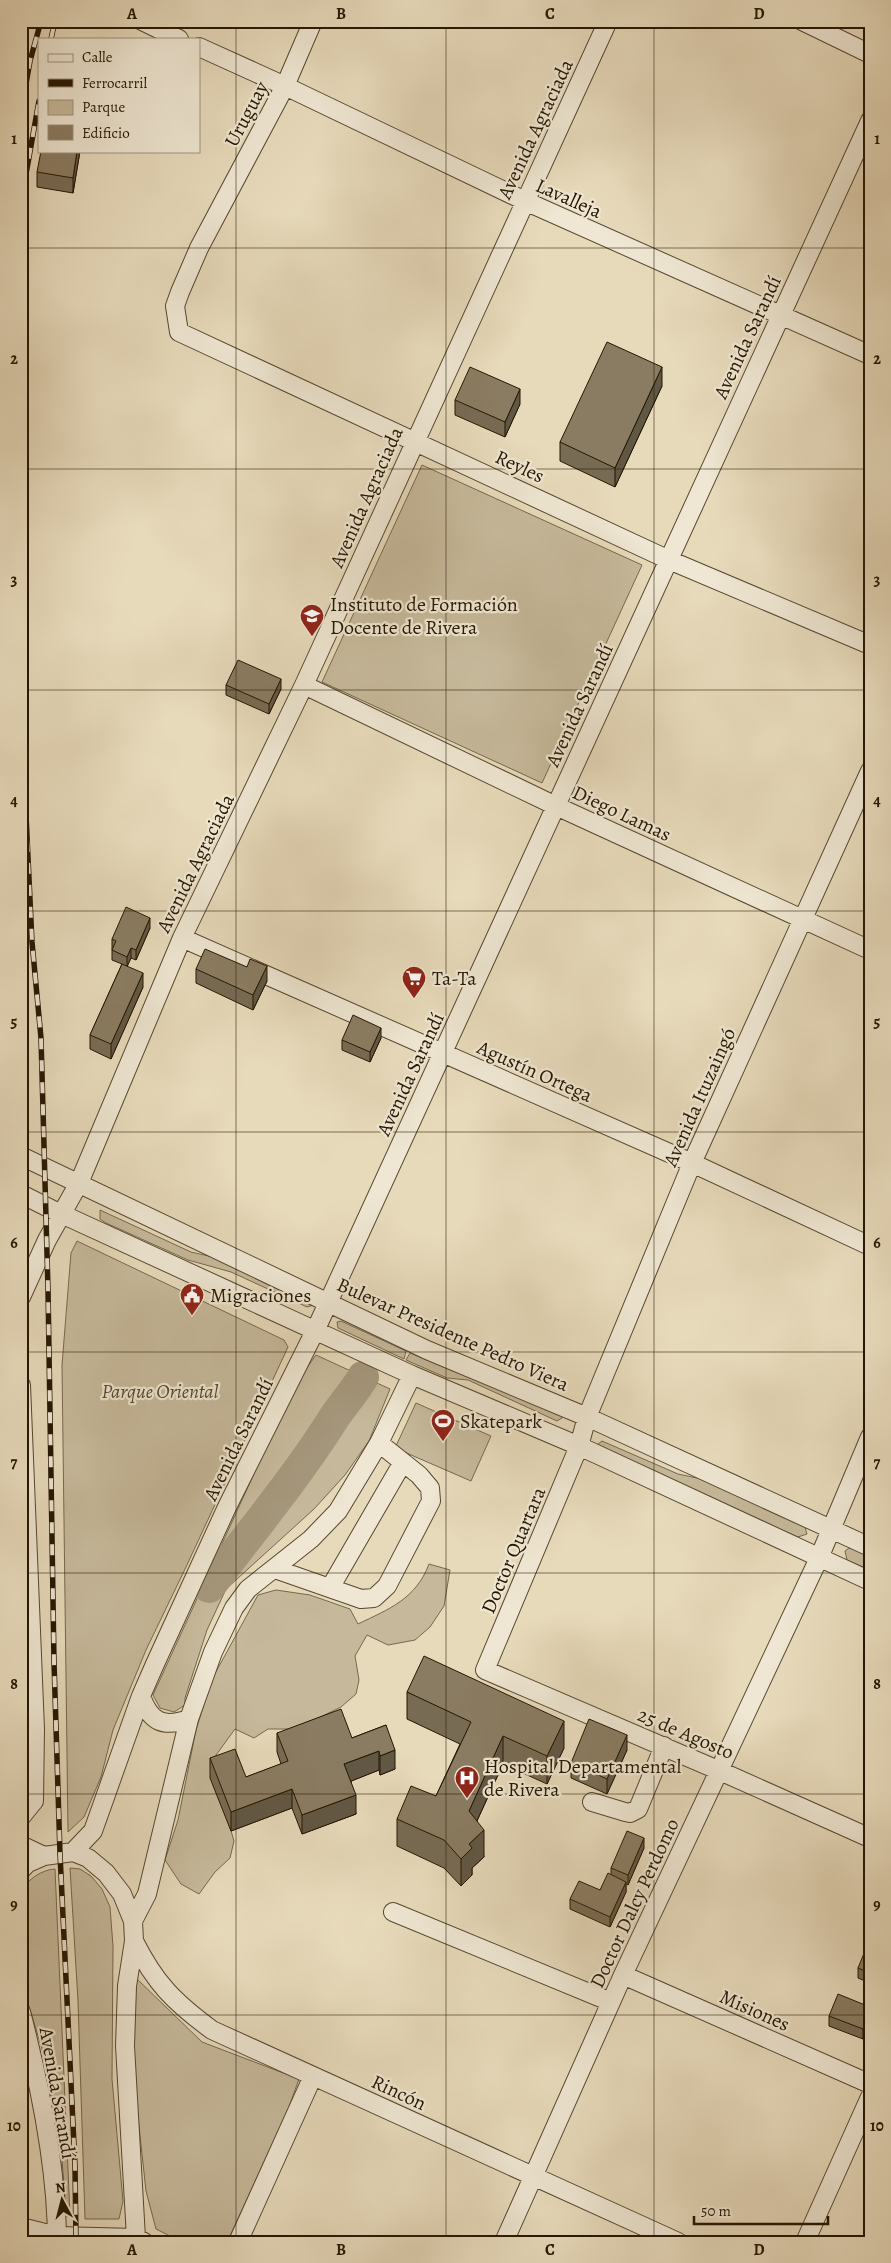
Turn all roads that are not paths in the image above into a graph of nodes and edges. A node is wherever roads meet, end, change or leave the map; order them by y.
1 (142, 21) edge
2 (313, 21) edge
3 (608, 21) edge
4 (802, 21) edge
5 (177, 38) edge
6 (200, 47) edge
7 (870, 54) edge
8 (284, 86) junction
9 (870, 121) edge
10 (525, 201) junction
11 (175, 306) joint
12 (780, 316) junction
13 (870, 355) edge
14 (415, 440) junction
15 (669, 560) junction
16 (870, 645) edge
17 (304, 685) junction
18 (870, 771) edge
19 (556, 806) junction
20 (803, 920) junction
21 (182, 938) junction
22 (870, 950) edge
23 (443, 1053) junction
24 (21, 1156) edge
25 (692, 1163) junction
26 (79, 1183) junction
27 (21, 1194) edge
28 (62, 1214) junction
29 (870, 1246) edge
30 (21, 1297) edge
31 (329, 1302) junction
32 (316, 1329) junction
33 (412, 1375) junction
34 (21, 1385) edge
35 (587, 1416) junction
36 (870, 1437) edge
37 (379, 1443) junction
38 (579, 1446) junction
39 (402, 1462) junction
40 (832, 1530) junction
41 (870, 1547) edge
42 (819, 1558) junction
43 (275, 1569) junction
44 (870, 1581) edge
45 (330, 1588) junction
46 (485, 1670) joint
47 (518, 1684) junction
48 (141, 1696) junction
49 (505, 1699) edge
50 (189, 1719) junction
51 (664, 1746) junction
52 (720, 1771) junction
53 (592, 1802) dead end
54 (21, 1817) edge
55 (870, 1838) edge
56 (21, 1845) edge
57 (73, 1852) junction
58 (44, 1856) junction
59 (21, 1870) edge
60 (394, 1912) dead end
61 (133, 1920) junction
62 (134, 1941) junction
63 (623, 1975) junction
64 (611, 2002) junction
65 (21, 2012) edge
66 (313, 2076) junction
67 (870, 2084) edge
68 (870, 2097) edge
69 (533, 2177) junction
70 (21, 2227) edge
71 (57, 2239) edge
72 (140, 2240) edge
73 (238, 2242) edge
74 (504, 2242) edge
75 (678, 2242) edge
76 (805, 2242) edge

1 - 5 street
2 - 8 street, Uruguay
3 - 10 street, Avenida Agraciada
4 - 7 street
6 - 8 street, Lavalleja
8 - 10 street, Lavalleja
8 - 11 street, Uruguay
9 - 12 street, Avenida Sarandí
10 - 12 street, Lavalleja
10 - 14 street, Avenida Agraciada
11 - 14 street, Reyles
12 - 13 street, Lavalleja
12 - 15 street, Avenida Sarandí
14 - 15 street, Reyles
14 - 17 street, Avenida Agraciada
15 - 16 street, Reyles
15 - 19 street, Avenida Sarandí
17 - 19 street, Diego Lamas
17 - 21 street, Avenida Agraciada
18 - 20 street, Avenida Ituzaingó
19 - 20 street, Diego Lamas
19 - 23 street, Avenida Sarandí
20 - 22 street, Diego Lamas
20 - 25 street, Avenida Ituzaingó
21 - 23 street, Agustín Ortega
21 - 26 street, Avenida Agraciada
23 - 25 street, Agustín Ortega
23 - 31 street, Avenida Sarandí
24 - 26 street, Bulevar Presidente Pedro Viera
25 - 29 street, Agustín Ortega
25 - 35 street, Avenida Ituzaingó
26 - 28 street, Avenida Agraciada
26 - 31 street, Bulevar Presidente Pedro Viera
27 - 28 street
28 - 30 street, Avenida Agraciada
28 - 32 street
31 - 32 street, Avenida Sarandí
31 - 35 street, Bulevar Presidente Pedro Viera
32 - 33 street
32 - 48 street, Avenida Sarandí
33 - 37 street
33 - 38 street
34 - 54 street
35 - 38 street, Avenida Ituzaingó
35 - 40 street, Bulevar Presidente Pedro Viera
36 - 40 street, Doctor Dalcy Perdomo
37 - 39 street
37 - 43 street
38 - 42 street
38 - 46 street, Doctor Quartara
39 - 45 street
39 - 45 street
40 - 41 street, Bulevar Presidente Pedro Viera
40 - 42 street, Doctor Dalcy Perdomo
42 - 44 street
42 - 52 street, Doctor Dalcy Perdomo
43 - 45 street
43 - 50 street
46 - 47 street, 25 de Agosto
47 - 49 street
47 - 51 street, 25 de Agosto
48 - 50 street
48 - 57 street, Avenida Sarandí
50 - 61 street
51 - 52 street, 25 de Agosto
51 - 53 street
52 - 55 street, 25 de Agosto
52 - 63 street, Doctor Dalcy Perdomo
56 - 58 street
57 - 58 street
57 - 61 street
58 - 59 street
60 - 64 street
61 - 62 street
62 - 66 street, Rincón
62 - 72 street
63 - 64 street, Doctor Dalcy Perdomo
63 - 67 street, Misiones
64 - 69 street, Doctor Dalcy Perdomo
65 - 71 street, Avenida Sarandí
66 - 69 street, Rincón
66 - 73 street
68 - 76 street
69 - 74 street, Doctor Dalcy Perdomo
69 - 75 street, Rincón
70 - 71 street
71 - 72 street

